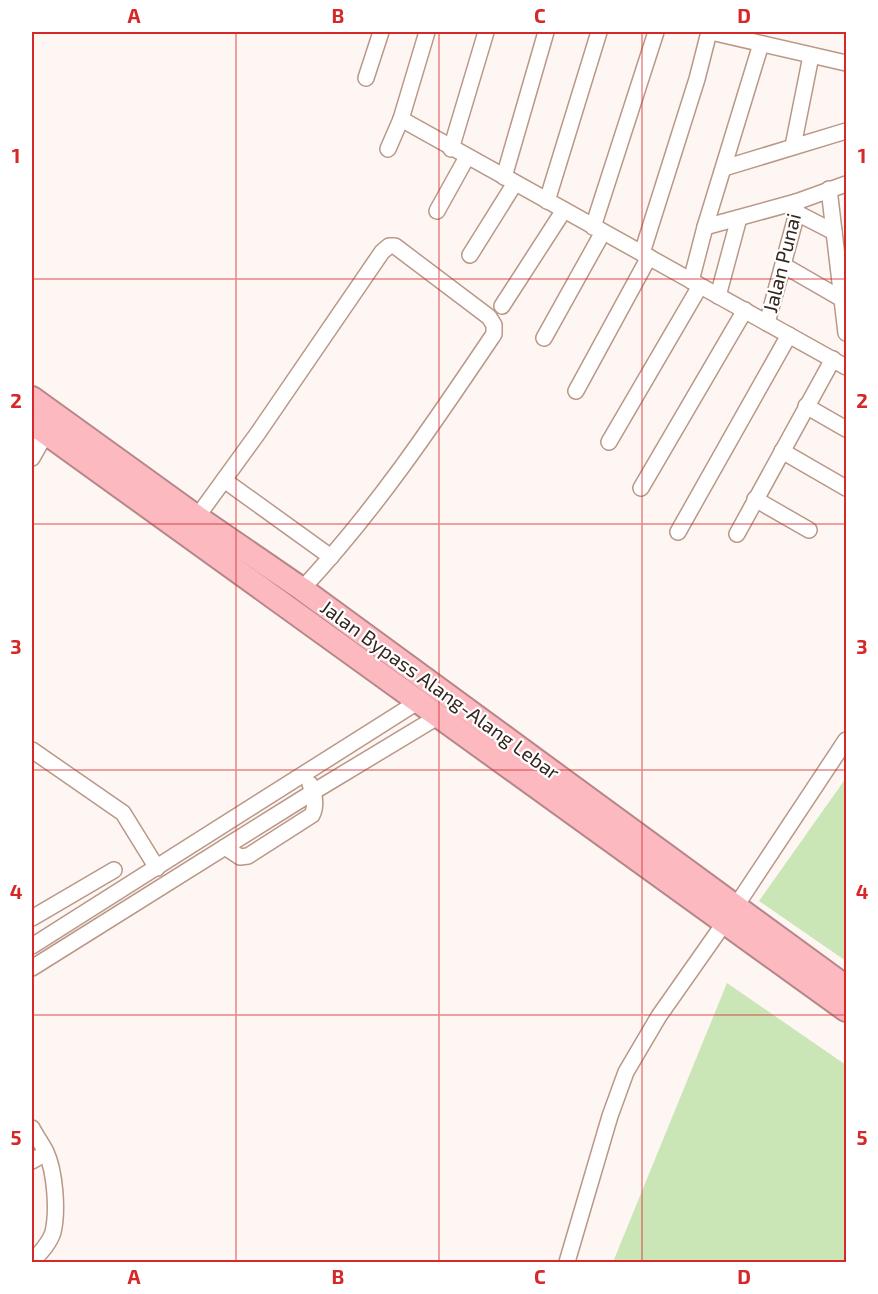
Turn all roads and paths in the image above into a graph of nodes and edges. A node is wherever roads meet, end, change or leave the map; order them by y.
1 (381, 32) edge
2 (427, 32) edge
3 (486, 32) edge
4 (546, 32) edge
5 (599, 32) edge
6 (656, 32) edge
7 (710, 32) edge
8 (762, 45) junction
9 (811, 56) junction
10 (846, 63) edge
11 (366, 78) dead end
12 (401, 119) junction
13 (846, 131) edge
14 (793, 146) junction
15 (388, 149) dead end
16 (451, 149) junction
17 (467, 157) junction
18 (724, 168) junction
19 (510, 180) junction
20 (846, 184) edge
21 (829, 189) junction
22 (547, 201) junction
23 (796, 208) junction
24 (564, 210) junction
25 (437, 211) dead end
26 (739, 218) junction
27 (705, 227) junction
28 (598, 230) junction
29 (834, 232) junction
30 (470, 255) dead end
31 (645, 255) junction
32 (783, 265) junction
33 (696, 283) junction
34 (718, 296) junction
35 (842, 299) junction
36 (502, 306) dead end
37 (745, 310) junction
38 (767, 323) junction
39 (846, 333) edge
40 (789, 335) junction
41 (544, 338) dead end
42 (832, 359) junction
43 (846, 367) edge
44 (576, 391) dead end
45 (32, 398) edge
46 (806, 406) junction
47 (39, 428) edge
48 (846, 429) edge
49 (609, 442) dead end
50 (782, 451) junction
51 (32, 458) edge
52 (224, 480) junction
53 (641, 488) dead end
54 (846, 488) edge
55 (755, 500) junction
56 (197, 517) junction
57 (808, 530) dead end
58 (678, 532) dead end
59 (737, 534) dead end
60 (331, 557) junction
61 (302, 589) junction
62 (419, 701) junction
63 (439, 716) junction
64 (846, 740) edge
65 (32, 750) edge
66 (305, 774) junction
67 (313, 792) junction
68 (157, 868) junction
69 (114, 870) dead end
70 (46, 909) junction
71 (734, 909) junction
72 (32, 918) edge
73 (60, 928) junction
74 (32, 946) edge
75 (32, 968) edge
76 (846, 987) edge
77 (846, 1010) edge
78 (32, 1128) edge
79 (46, 1152) junction
80 (32, 1161) edge
81 (41, 1259) edge
82 (567, 1263) edge

1 - 11 street
2 - 12 street
3 - 16 street
4 - 19 street
5 - 22 street
6 - 28 street
7 - 8 street
7 - 31 street
8 - 9 street
8 - 18 street
9 - 10 street
9 - 14 street
12 - 15 street
12 - 16 street
13 - 14 street
14 - 18 street
16 - 17 street
17 - 19 street
17 - 25 street
18 - 27 street
19 - 22 street
19 - 30 street
20 - 21 street
21 - 23 street
21 - 29 street
22 - 24 street
23 - 26 street
23 - 29 street
23 - 32 street, Jalan Punai
24 - 28 street
24 - 36 street
26 - 27 street
26 - 34 street
27 - 33 street
28 - 31 street
28 - 41 street
29 - 35 street
31 - 33 street
31 - 44 street
32 - 35 street
32 - 38 street, Jalan Punai
33 - 34 street
33 - 49 street
34 - 37 street
35 - 39 street
37 - 38 street
37 - 53 street
38 - 40 street
40 - 42 street
40 - 58 street
42 - 43 street
42 - 46 street
45 - 56 highway, Jalan Bypass Alang-Alang Lebar
46 - 48 street
46 - 50 street
47 - 51 street
47 - 62 highway, Jalan Bypass Alang-Alang Lebar
50 - 54 street
50 - 55 street
52 - 56 street
52 - 60 street
52 - 60 street
55 - 57 street
55 - 59 street
56 - 61 highway, Jalan Bypass Alang-Alang Lebar
60 - 61 street
61 - 71 highway, Jalan Bypass Alang-Alang Lebar
62 - 63 highway, Jalan Bypass Alang-Alang Lebar
62 - 66 street
63 - 67 street
63 - 71 highway, Jalan Bypass Alang-Alang Lebar
64 - 71 street
65 - 68 street
66 - 67 street
66 - 68 street
67 - 75 street
68 - 73 street
69 - 70 street
70 - 72 street
70 - 73 street
71 - 76 highway, Jalan Bypass Alang-Alang Lebar
71 - 77 highway, Jalan Bypass Alang-Alang Lebar
71 - 82 street
73 - 74 street
78 - 79 street
79 - 80 street
79 - 81 street

